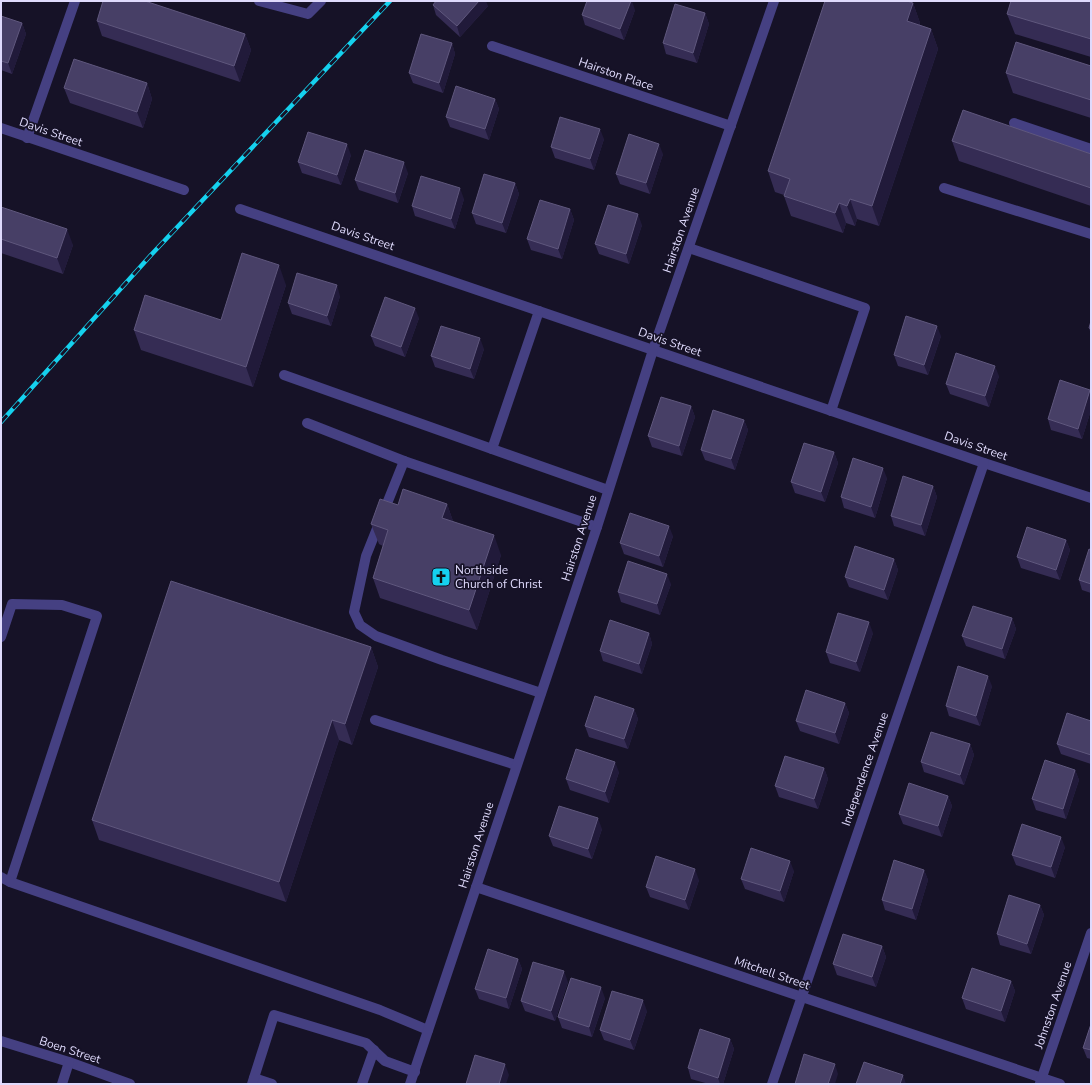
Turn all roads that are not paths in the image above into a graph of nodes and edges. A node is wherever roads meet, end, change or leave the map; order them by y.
1 (75, 1) edge
2 (259, 1) edge
3 (321, 1) edge
4 (774, 1) edge
5 (492, 46) dead end
6 (1014, 123) dead end
7 (731, 126) junction
8 (1, 128) edge
9 (27, 138) junction
10 (1091, 149) edge
11 (944, 188) dead end
12 (184, 190) dead end
13 (240, 209) dead end
14 (1091, 234) edge
15 (689, 248) junction
16 (539, 311) junction
17 (653, 350) junction
18 (284, 375) dead end
19 (831, 410) junction
20 (307, 422) dead end
21 (492, 449) junction
22 (404, 461) junction
23 (984, 463) junction
24 (608, 490) junction
25 (1091, 498) edge
26 (597, 527) junction
27 (1, 637) edge
28 (541, 693) junction
29 (375, 720) dead end
30 (516, 765) junction
31 (5, 879) edge
32 (476, 887) junction
33 (1091, 934) edge
34 (801, 996) junction
35 (428, 1030) junction
36 (1, 1041) edge
37 (374, 1050) junction
38 (69, 1062) junction
39 (414, 1072) junction
40 (253, 1081) edge
41 (1041, 1081) edge
42 (62, 1084) edge
43 (130, 1084) edge
44 (272, 1084) edge
45 (362, 1084) edge
46 (410, 1084) edge
47 (772, 1084) edge
48 (1060, 1084) edge

1 - 9 street
2 - 3 street
4 - 7 street, Hairston Avenue
5 - 7 street, Hairston Place
6 - 10 street
7 - 15 street, Hairston Avenue
8 - 9 street, Davis Street
9 - 12 street, Davis Street
11 - 14 street
13 - 16 street, Davis Street
15 - 17 street, Hairston Avenue
15 - 19 street
16 - 17 street, Davis Street
16 - 21 street
17 - 19 street, Davis Street
17 - 24 street, Hairston Avenue
18 - 21 street
19 - 23 street, Davis Street
20 - 22 street
21 - 24 street
22 - 26 street
22 - 28 street
23 - 25 street, Davis Street
23 - 34 street, Independence Avenue
24 - 26 street, Hairston Avenue
26 - 28 street, Hairston Avenue
27 - 31 street
28 - 30 street, Hairston Avenue
29 - 30 street
30 - 32 street, Hairston Avenue
31 - 35 street
32 - 34 street, Mitchell Street
32 - 35 street, Hairston Avenue
33 - 41 street, Johnston Avenue
34 - 41 street, Mitchell Street
34 - 47 street, Independence Avenue
35 - 39 street, Hairston Avenue
36 - 38 street, Boen Street
37 - 39 street
37 - 40 street
37 - 45 street
38 - 42 street
38 - 43 street, Boen Street
39 - 46 street, Hairston Avenue
40 - 44 street
41 - 48 street, Mitchell Street

